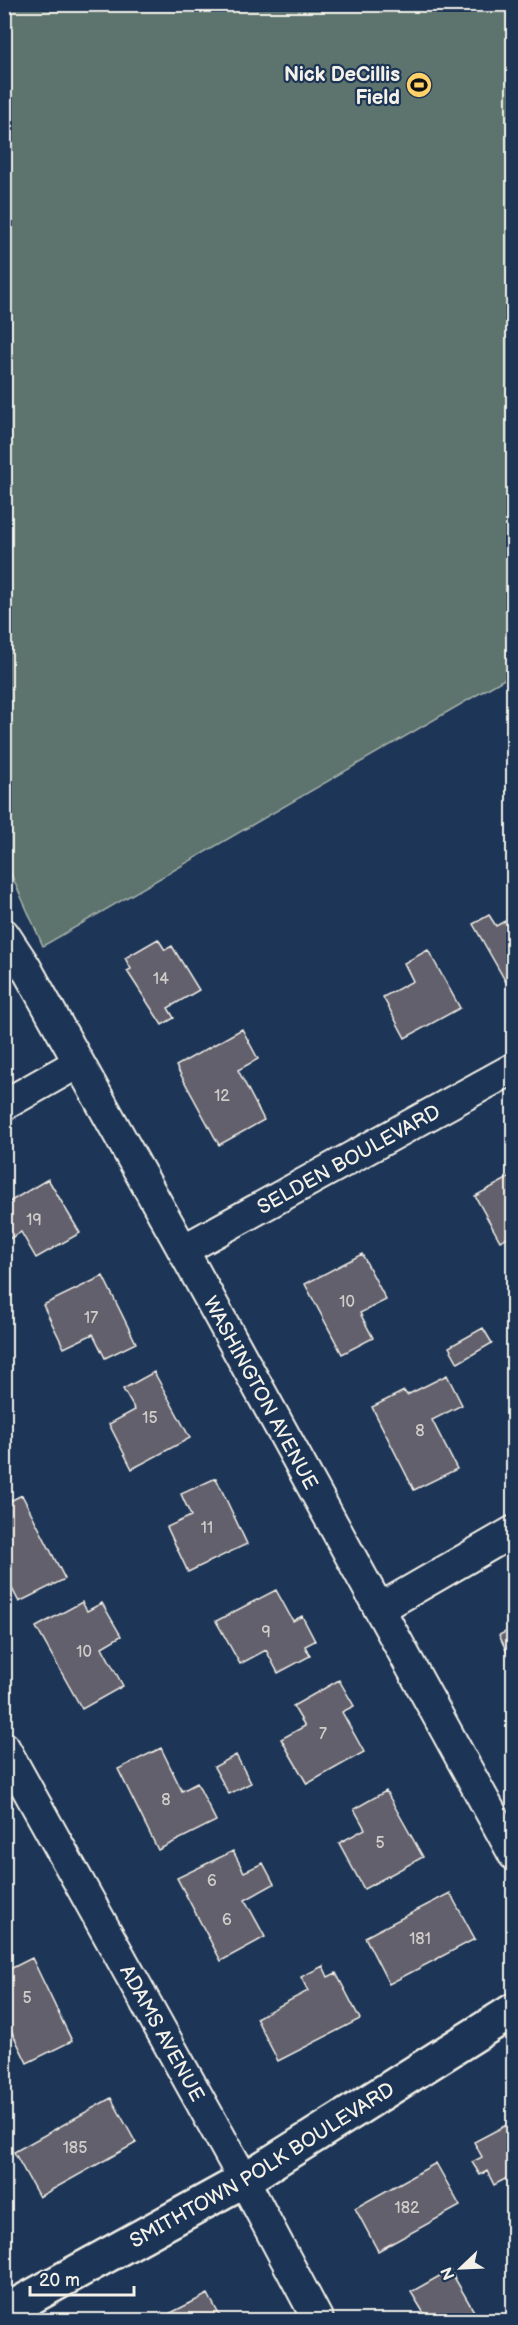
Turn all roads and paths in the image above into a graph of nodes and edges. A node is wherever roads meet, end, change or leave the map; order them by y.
1 (4, 933) edge
2 (78, 1063) junction
3 (513, 1068) edge
4 (4, 1105) edge
5 (183, 1250) junction
6 (513, 1531) edge
7 (379, 1609) junction
8 (4, 1747) edge
9 (513, 1855) edge
10 (513, 2010) edge
11 (244, 2180) junction
12 (4, 2312) edge
13 (318, 2320) edge

1 - 2 street, WASHINGTON AVENUE
2 - 4 street
2 - 5 street, WASHINGTON AVENUE
3 - 5 street, SELDEN BOULEVARD
5 - 7 street, WASHINGTON AVENUE
6 - 7 street
7 - 9 street, WASHINGTON AVENUE
8 - 11 street, ADAMS AVENUE
10 - 11 street, SMITHTOWN POLK BOULEVARD
11 - 12 street, SMITHTOWN POLK BOULEVARD
11 - 13 street, ADAMS AVENUE

